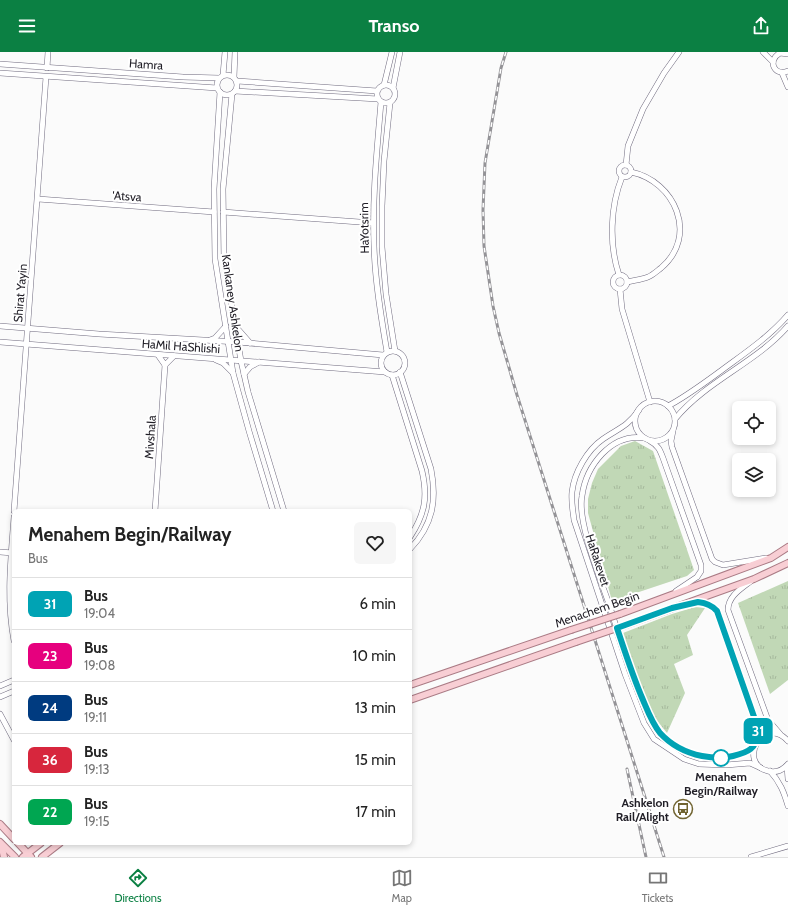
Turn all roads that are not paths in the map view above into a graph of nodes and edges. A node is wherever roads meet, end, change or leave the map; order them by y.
1 (48, 52) edge
2 (225, 52) edge
3 (235, 52) edge
4 (392, 52) edge
5 (400, 52) edge
6 (679, 52) edge
7 (763, 52) edge
8 (777, 53) edge
9 (788, 54) edge
10 (773, 62) junction
11 (0, 64) edge
12 (47, 68) junction
13 (788, 72) edge
14 (0, 73) edge
15 (782, 73) junction
16 (46, 77) junction
17 (221, 77) junction
18 (235, 79) junction
19 (384, 85) junction
20 (788, 87) edge
21 (393, 88) junction
22 (219, 90) junction
23 (377, 91) junction
24 (233, 92) junction
25 (379, 100) junction
26 (390, 102) junction
27 (626, 165) junction
28 (631, 172) junction
29 (622, 177) junction
30 (38, 199) junction
31 (214, 212) junction
32 (223, 212) junction
33 (374, 223) junction
34 (618, 276) junction
35 (627, 282) junction
36 (620, 288) junction
37 (788, 315) edge
38 (235, 325) junction
39 (0, 326) edge
40 (226, 326) junction
41 (788, 326) edge
42 (28, 328) junction
43 (208, 340) junction
44 (0, 342) edge
45 (228, 342) junction
46 (238, 342) junction
47 (250, 343) junction
48 (26, 344) junction
49 (395, 351) junction
50 (385, 354) junction
51 (158, 355) junction
52 (174, 356) junction
53 (213, 359) junction
54 (231, 359) junction
55 (240, 361) junction
56 (259, 362) junction
57 (165, 365) junction
58 (384, 372) junction
59 (400, 372) junction
60 (233, 373) junction
61 (244, 374) junction
62 (392, 375) junction
63 (650, 402) junction
64 (668, 406) junction
65 (639, 410) junction
66 (675, 419) junction
67 (673, 431) junction
68 (644, 438) junction
69 (650, 441) junction
70 (14, 509) edge
71 (155, 509) edge
72 (272, 509) edge
73 (283, 509) edge
74 (412, 534) edge
75 (412, 547) edge
76 (788, 547) edge
77 (0, 552) edge
78 (12, 553) edge
79 (771, 558) junction
80 (12, 562) edge
81 (788, 563) edge
82 (754, 579) junction
83 (671, 595) junction
84 (672, 608) junction
85 (12, 628) edge
86 (12, 681) edge
87 (412, 684) edge
88 (0, 686) edge
89 (12, 692) edge
90 (0, 697) edge
91 (412, 699) edge
92 (0, 714) edge
93 (780, 734) junction
94 (12, 736) edge
95 (788, 741) edge
96 (756, 744) junction
97 (788, 765) edge
98 (761, 768) junction
99 (770, 771) junction
100 (788, 779) edge
101 (788, 806) edge
102 (0, 824) edge
103 (12, 837) edge
104 (0, 842) edge
105 (19, 845) edge
106 (39, 845) edge
107 (58, 845) edge
108 (59, 845) edge
109 (788, 846) edge
110 (27, 856) edge
111 (4, 857) edge
112 (16, 857) edge
113 (42, 857) edge
114 (50, 857) edge
115 (751, 857) edge

1 - 12 street
2 - 17 street
3 - 18 street
4 - 19 street
5 - 21 street
6 - 27 street
7 - 10 street
8 - 9 street
8 - 10 street
10 - 15 street
11 - 12 street, Hamra
12 - 17 street, Hamra
13 - 15 street
14 - 16 street, Hamra
15 - 20 street
16 - 22 street, Hamra
16 - 30 street, Shirat Yayin
17 - 18 street
17 - 22 street
18 - 23 street
18 - 24 street
19 - 21 street
19 - 23 street
21 - 26 street
22 - 24 street
22 - 31 street, Kankaney Ashkelon
23 - 25 street
24 - 25 street
24 - 32 street, Kankaney Ashkelon
25 - 26 street
25 - 33 street, HaYotsrim
26 - 49 street, HaYotsrim
27 - 28 street
27 - 29 street
28 - 29 street
28 - 35 street
29 - 34 street
30 - 31 street, 'Atsva
30 - 42 street, Shirat Yayin
31 - 40 street, Kankaney Ashkelon
32 - 33 street
32 - 38 street, Kankaney Ashkelon
33 - 50 street, HaYotsrim
34 - 35 street
34 - 36 street
35 - 36 street
36 - 63 street
37 - 64 street
38 - 46 street, Kankaney Ashkelon
38 - 47 street
39 - 42 street, HaMil HaShlishi
40 - 43 street
40 - 45 street, Kankaney Ashkelon
41 - 66 street
42 - 43 street, HaMil HaShlishi
42 - 48 street, Shirat Yayin
43 - 45 street, HaMil HaShlishi
44 - 48 street, HaMil HaShlishi
45 - 46 street, HaMil HaShlishi
45 - 54 street, Kankaney Ashkelon
46 - 47 street, HaMil HaShlishi
46 - 55 street, Kankaney Ashkelon
47 - 50 street, HaMil HaShlishi
48 - 51 street, HaMil HaShlishi
48 - 70 street, Shirat Yayin
49 - 50 street
49 - 59 street
50 - 58 street
51 - 52 street, HaMil HaShlishi
51 - 57 street
52 - 53 street, HaMil HaShlishi
52 - 57 street
53 - 54 street, HaMil HaShlishi
53 - 60 street
54 - 55 street, HaMil HaShlishi
54 - 60 street, Kankaney Ashkelon
55 - 56 street, HaMil HaShlishi
55 - 61 street, Kankaney Ashkelon
56 - 58 street, HaMil HaShlishi
56 - 61 street
57 - 71 street, Mivshala
58 - 62 street
59 - 62 street
59 - 75 street
60 - 72 street, Kankaney Ashkelon
61 - 73 street, Kankaney Ashkelon
62 - 74 street
63 - 64 street
63 - 65 street
64 - 66 street
65 - 68 street
65 - 98 street, HaRakevet
66 - 67 street
67 - 69 street
67 - 79 street
68 - 69 street
68 - 96 street, HaRakevet
69 - 83 street
76 - 79 main road, Menachem Begin
77 - 78 street
79 - 83 main road, Menachem Begin
80 - 85 street
81 - 82 main road, Menachem Begin
82 - 84 main road, Menachem Begin
82 - 93 street
83 - 87 main road, Menachem Begin, bridge
84 - 91 main road, Menachem Begin, bridge
84 - 96 street
86 - 88 street
89 - 90 street
92 - 94 street
93 - 95 street
93 - 96 street, HaRakevet
96 - 98 street
97 - 99 street
97 - 100 street
98 - 99 street, HaRakevet
99 - 101 street
102 - 103 main road
104 - 111 main road
104 - 112 main road
105 - 110 main road
106 - 110 main road
107 - 113 main road
108 - 114 main road
109 - 115 street

